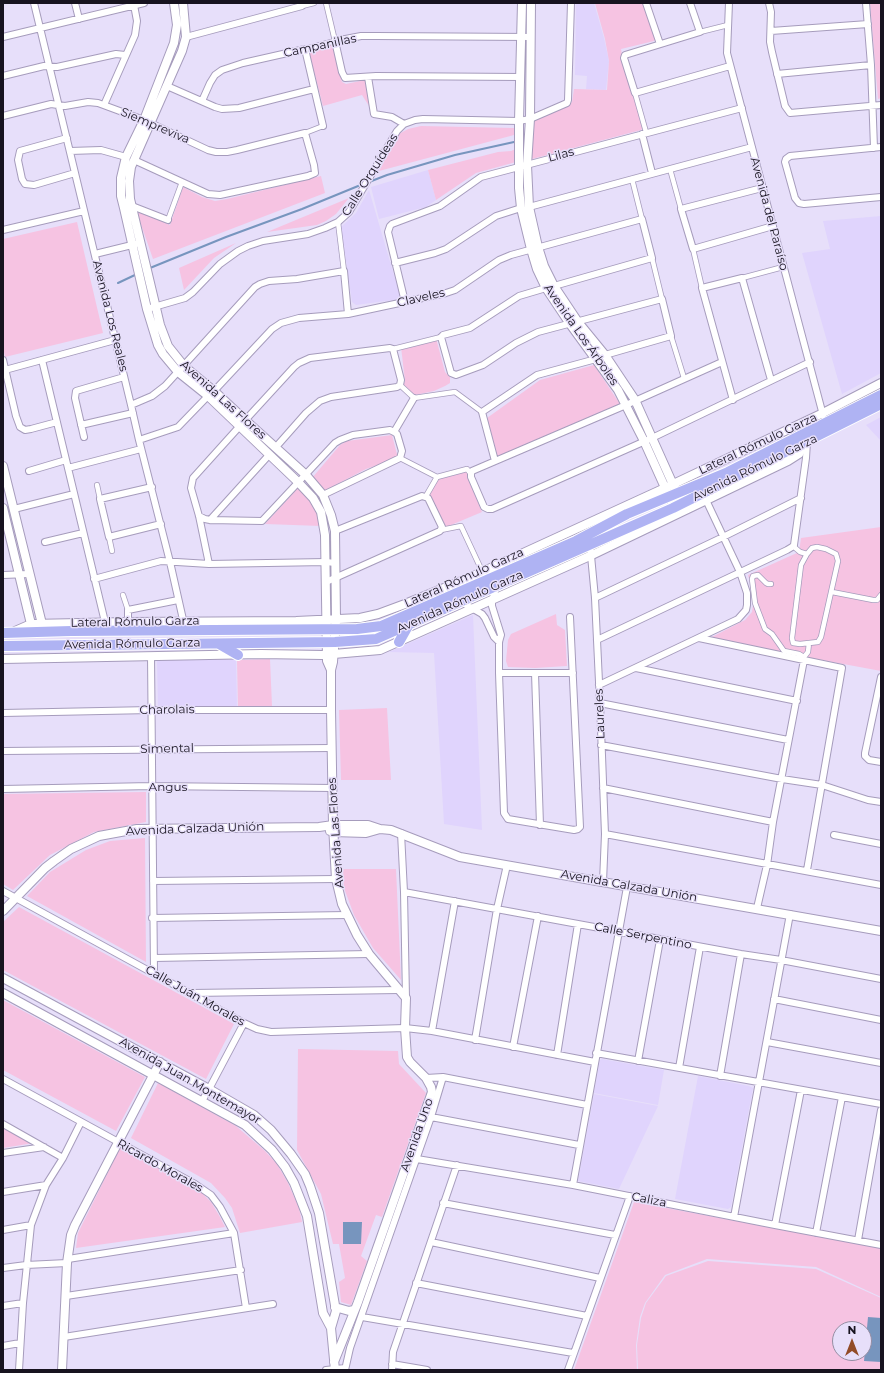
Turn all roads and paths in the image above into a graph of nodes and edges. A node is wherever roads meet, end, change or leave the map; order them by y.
1 (34, 3) edge
2 (75, 3) edge
3 (144, 3) edge
4 (174, 3) edge
5 (183, 3) edge
6 (314, 3) edge
7 (326, 3) edge
8 (522, 3) edge
9 (531, 3) edge
10 (571, 3) edge
11 (646, 3) edge
12 (690, 3) edge
13 (729, 3) edge
14 (769, 3) edge
15 (866, 3) edge
16 (134, 5) junction
17 (302, 5) edge
18 (79, 19) junction
19 (868, 24) junction
20 (728, 25) junction
21 (40, 28) junction
22 (771, 31) junction
23 (700, 32) junction
24 (3, 37) edge
25 (186, 37) junction
26 (521, 37) junction
27 (531, 37) junction
28 (335, 41) junction
29 (660, 44) junction
30 (305, 49) junction
31 (125, 55) junction
32 (871, 65) junction
33 (730, 66) junction
34 (50, 67) junction
35 (777, 74) junction
36 (3, 76) edge
37 (368, 77) junction
38 (521, 77) junction
39 (167, 86) junction
40 (314, 89) junction
41 (635, 93) junction
42 (202, 101) junction
43 (59, 105) junction
44 (104, 105) junction
45 (881, 105) edge
46 (873, 106) junction
47 (742, 108) junction
48 (3, 116) edge
49 (530, 119) junction
50 (147, 121) junction
51 (518, 121) junction
52 (404, 124) junction
53 (323, 126) joint
54 (305, 133) junction
55 (644, 133) junction
56 (67, 138) junction
57 (752, 147) junction
58 (881, 147) edge
59 (874, 148) junction
60 (70, 151) junction
61 (130, 159) junction
62 (523, 166) junction
63 (670, 169) junction
64 (75, 173) junction
65 (652, 173) junction
66 (632, 179) junction
67 (182, 182) junction
68 (762, 188) junction
69 (881, 197) edge
70 (132, 206) junction
71 (525, 208) junction
72 (681, 209) junction
73 (84, 211) junction
74 (642, 219) junction
75 (168, 220) joint
76 (338, 222) junction
77 (773, 226) junction
78 (3, 230) edge
79 (137, 243) junction
80 (534, 248) junction
81 (693, 249) junction
82 (95, 254) junction
83 (652, 258) junction
84 (395, 263) junction
85 (783, 267) junction
86 (344, 271) junction
87 (742, 278) junction
88 (550, 287) junction
89 (702, 288) junction
90 (662, 299) junction
91 (405, 302) junction
92 (156, 307) junction
93 (147, 309) junction
94 (348, 314) junction
95 (574, 323) junction
96 (671, 336) junction
97 (441, 337) junction
98 (116, 340) junction
99 (393, 348) junction
100 (605, 355) junction
101 (596, 359) junction
102 (3, 360) edge
103 (42, 360) junction
104 (722, 362) junction
105 (810, 362) junction
106 (181, 369) junction
107 (6, 370) junction
108 (124, 377) junction
109 (684, 378) junction
110 (771, 380) junction
111 (881, 383) edge
112 (400, 385) junction
113 (211, 393) junction
114 (881, 395) edge
115 (414, 398) junction
116 (635, 400) junction
117 (733, 400) junction
118 (881, 404) edge
119 (131, 405) junction
120 (626, 405) junction
121 (482, 412) junction
122 (133, 413) junction
123 (824, 418) junction
124 (57, 422) junction
125 (242, 424) junction
126 (81, 425) junction
127 (394, 432) junction
128 (84, 437) dead end
129 (652, 438) junction
130 (138, 440) junction
131 (644, 441) junction
132 (806, 443) junction
133 (276, 447) junction
134 (141, 449) junction
135 (269, 455) junction
136 (400, 458) junction
137 (66, 460) junction
138 (494, 461) junction
139 (3, 467) edge
140 (68, 468) junction
141 (29, 472) dead end
142 (471, 474) junction
143 (306, 475) junction
144 (437, 477) junction
145 (298, 482) junction
146 (97, 485) dead end
147 (152, 487) junction
148 (671, 491) junction
149 (74, 494) junction
150 (322, 495) junction
151 (426, 496) junction
152 (800, 498) junction
153 (100, 499) junction
154 (706, 500) junction
155 (3, 508) edge
156 (14, 509) junction
157 (679, 509) junction
158 (199, 516) junction
159 (210, 520) junction
160 (160, 524) junction
161 (335, 530) junction
162 (442, 530) junction
163 (83, 533) junction
164 (109, 537) junction
165 (723, 537) junction
166 (45, 542) dead end
167 (793, 546) junction
168 (591, 550) junction
169 (112, 551) dead end
170 (807, 554) junction
171 (170, 562) junction
172 (326, 562) junction
173 (335, 563) junction
174 (209, 564) junction
175 (482, 571) junction
176 (740, 572) junction
177 (29, 574) junction
178 (3, 575) edge
179 (19, 575) junction
180 (335, 578) junction
181 (94, 579) junction
182 (466, 580) junction
183 (326, 582) junction
184 (482, 582) junction
185 (772, 584) dead end
186 (497, 586) junction
187 (832, 592) junction
188 (455, 593) junction
189 (123, 595) dead end
190 (881, 595) edge
191 (595, 598) junction
192 (178, 600) junction
193 (492, 600) junction
194 (461, 602) junction
195 (472, 609) junction
196 (128, 610) junction
197 (570, 617) dead end
198 (105, 622) junction
199 (128, 622) junction
200 (31, 624) junction
201 (184, 626) junction
202 (408, 626) junction
203 (41, 627) junction
204 (331, 631) junction
205 (8, 633) edge
206 (699, 638) junction
207 (597, 640) junction
208 (3, 642) edge
209 (399, 642) junction
210 (499, 642) junction
211 (809, 643) junction
212 (103, 644) junction
213 (219, 644) junction
214 (3, 646) edge
215 (238, 655) junction
216 (330, 655) junction
217 (151, 656) junction
218 (804, 658) junction
219 (3, 659) edge
220 (636, 668) junction
221 (499, 673) junction
222 (535, 673) junction
223 (573, 673) junction
224 (881, 677) edge
225 (599, 685) junction
226 (797, 701) junction
227 (600, 703) junction
228 (151, 710) junction
229 (331, 710) junction
230 (3, 713) edge
231 (874, 716) junction
232 (881, 717) edge
233 (788, 740) junction
234 (601, 745) junction
235 (331, 748) junction
236 (151, 750) junction
237 (3, 751) edge
238 (881, 762) edge
239 (782, 779) junction
240 (822, 785) junction
241 (151, 786) junction
242 (3, 788) edge
243 (332, 788) junction
244 (603, 788) junction
245 (881, 802) edge
246 (773, 822) junction
247 (540, 825) junction
248 (333, 828) junction
249 (152, 829) junction
250 (401, 833) junction
251 (604, 834) junction
252 (834, 835) dead end
253 (881, 844) edge
254 (507, 865) junction
255 (767, 865) junction
256 (807, 870) junction
257 (336, 879) junction
258 (153, 880) junction
259 (603, 882) junction
260 (881, 885) edge
261 (627, 887) junction
262 (3, 890) edge
263 (404, 892) junction
264 (16, 898) junction
265 (455, 902) junction
266 (758, 908) junction
267 (497, 909) junction
268 (3, 911) edge
269 (790, 914) junction
270 (347, 915) junction
271 (538, 916) junction
272 (152, 918) junction
273 (578, 924) junction
274 (881, 931) edge
275 (619, 932) junction
276 (660, 940) junction
277 (700, 947) junction
278 (369, 954) junction
279 (741, 954) junction
280 (154, 958) junction
281 (781, 960) junction
282 (154, 972) junction
283 (3, 978) edge
284 (881, 978) edge
285 (399, 990) junction
286 (3, 993) edge
287 (192, 994) junction
288 (406, 998) junction
289 (774, 999) junction
290 (881, 1020) edge
291 (244, 1023) junction
292 (405, 1028) junction
293 (432, 1031) junction
294 (475, 1040) junction
295 (766, 1042) junction
296 (513, 1047) junction
297 (596, 1053) junction
298 (557, 1055) junction
299 (638, 1061) junction
300 (160, 1062) junction
301 (595, 1062) junction
302 (881, 1063) edge
303 (679, 1068) junction
304 (154, 1075) junction
305 (720, 1076) junction
306 (443, 1077) junction
307 (426, 1078) junction
308 (3, 1079) edge
309 (759, 1083) junction
310 (209, 1089) junction
311 (800, 1090) junction
312 (842, 1097) junction
313 (202, 1101) junction
314 (881, 1104) edge
315 (587, 1105) junction
316 (881, 1110) edge
317 (432, 1117) junction
318 (81, 1122) junction
319 (3, 1124) edge
320 (118, 1142) junction
321 (579, 1145) junction
322 (44, 1147) junction
323 (3, 1153) edge
324 (63, 1158) junction
325 (417, 1159) junction
326 (457, 1165) junction
327 (46, 1185) junction
328 (573, 1185) junction
329 (3, 1192) edge
330 (630, 1196) junction
331 (443, 1203) junction
332 (319, 1214) junction
333 (307, 1216) junction
334 (734, 1217) junction
335 (31, 1225) junction
336 (775, 1225) junction
337 (3, 1230) edge
338 (234, 1232) junction
339 (816, 1233) junction
340 (615, 1235) junction
341 (858, 1240) junction
342 (431, 1242) junction
343 (881, 1245) edge
344 (68, 1261) junction
345 (26, 1264) junction
346 (3, 1268) edge
347 (241, 1270) junction
348 (600, 1278) junction
349 (416, 1283) junction
350 (66, 1296) junction
351 (23, 1303) junction
352 (273, 1304) dead end
353 (3, 1306) edge
354 (335, 1307) junction
355 (246, 1308) junction
356 (354, 1310) junction
357 (587, 1316) junction
358 (362, 1317) junction
359 (402, 1323) junction
360 (331, 1328) junction
361 (64, 1337) junction
362 (20, 1343) junction
363 (3, 1346) edge
364 (573, 1353) junction
365 (334, 1367) edge
366 (392, 1367) edge
367 (345, 1369) edge
368 (19, 1370) edge
369 (62, 1370) edge
370 (326, 1370) edge
371 (427, 1370) edge
372 (568, 1370) edge

1 - 21 street, Avenida Los Reales
2 - 18 street
3 - 16 street
4 - 50 street, Avenida Las Flores
5 - 25 street, Avenida Las Flores
6 - 17 street
7 - 28 street
8 - 26 street, Avenida Los Árboles
9 - 27 street, Avenida Los Árboles
10 - 49 street, Calle Orquídeas
11 - 29 street
12 - 23 street
13 - 20 street, Avenida del Paraíso
14 - 22 street
15 - 19 street
16 - 18 street
16 - 31 street
17 - 25 street
18 - 21 street
19 - 22 street
19 - 32 street
20 - 23 street
20 - 33 street, Avenida del Paraíso
21 - 24 street
21 - 34 street, Avenida Los Reales
22 - 35 street
23 - 29 street
25 - 39 street, Avenida Las Flores
26 - 27 street, Campanillas
26 - 28 street, Campanillas
26 - 38 street, Avenida Los Árboles
27 - 49 street, Avenida Los Árboles
28 - 30 street, Campanillas
28 - 37 street
29 - 41 street
30 - 40 street
30 - 42 street, Campanillas
31 - 34 street
31 - 44 street
32 - 35 street
32 - 46 street
33 - 41 street
33 - 47 street, Avenida del Paraíso
34 - 36 street
34 - 43 street, Avenida Los Reales
35 - 46 street
37 - 38 street
37 - 52 street
38 - 51 street, Avenida Los Árboles
39 - 42 street
39 - 50 street, Avenida Las Flores
40 - 42 street
40 - 53 street
41 - 55 street
43 - 44 street, Siempreviva
43 - 48 street, Siempreviva
43 - 56 street, Avenida Los Reales
44 - 50 street, Siempreviva
45 - 46 street
46 - 59 street
47 - 55 street, Lilas
47 - 57 street, Avenida del Paraíso
49 - 51 street, Calle Orquídeas
49 - 62 street, Avenida Los Árboles
50 - 54 street, Siempreviva
50 - 61 street, Avenida Las Flores
51 - 52 street, Calle Orquídeas
51 - 62 street, Avenida Los Árboles
52 - 76 street, Calle Orquídeas
53 - 54 street
54 - 67 street
55 - 62 street, Lilas
55 - 65 street
56 - 60 street, Avenida Los Reales
56 - 64 street
57 - 63 street
57 - 68 street, Avenida del Paraíso
58 - 59 street
59 - 69 street
60 - 61 street
60 - 64 street, Avenida Los Reales
61 - 67 street
61 - 70 street, Avenida Las Flores
61 - 79 street, Avenida Las Flores
62 - 71 street, Avenida Los Árboles
62 - 84 street, Lilas
63 - 65 street
63 - 72 street
64 - 73 street, Avenida Los Reales
65 - 66 street
66 - 71 street
66 - 74 street
67 - 75 street
68 - 72 street
68 - 77 street, Avenida del Paraíso
70 - 75 street
70 - 79 street, Avenida Las Flores
71 - 80 street, Avenida Los Árboles
71 - 84 street
72 - 81 street
73 - 78 street
73 - 82 street, Avenida Los Reales
74 - 80 street, Claveles
74 - 83 street
76 - 86 street
76 - 92 street, Calle Orquídeas
77 - 81 street
77 - 85 street, Avenida del Paraíso
79 - 82 street
79 - 92 street, Avenida Las Flores
79 - 93 street, Avenida Las Flores
80 - 88 street, Avenida Los Árboles
80 - 91 street, Claveles
81 - 89 street
82 - 98 street, Avenida Los Reales
83 - 88 street
83 - 90 street
84 - 91 street
85 - 87 street
85 - 105 street, Avenida del Paraíso
86 - 94 street
86 - 106 street
87 - 89 street
87 - 110 street
88 - 95 street, Avenida Los Árboles
88 - 97 street
89 - 104 street
90 - 95 street
90 - 96 street
91 - 94 street, Claveles
92 - 93 street, Calle Orquídeas
92 - 106 street, Avenida Las Flores
93 - 106 street, Avenida Las Flores
94 - 113 street, Claveles
95 - 97 street
95 - 100 street, Avenida Los Árboles
95 - 101 street, Avenida Los Árboles
96 - 100 street
96 - 109 street
97 - 99 street
98 - 103 street
98 - 108 street, Avenida Los Reales
99 - 112 street
99 - 125 street
100 - 116 street, Avenida Los Árboles
101 - 120 street, Avenida Los Árboles
101 - 121 street
102 - 107 street
103 - 107 street
103 - 124 street
104 - 109 street
104 - 117 street
105 - 110 street
105 - 123 street, Avenida del Paraíso
106 - 113 street, Avenida Las Flores
106 - 119 street
107 - 124 street
108 - 119 street, Avenida Los Reales
108 - 126 street
109 - 116 street
110 - 117 street
111 - 123 street, Lateral Rómulo Garza
112 - 115 street
112 - 133 street
113 - 125 street, Avenida Las Flores
113 - 130 street, Claveles
114 - 123 main road, Avenida Rómulo Garza
115 - 121 street
115 - 127 street
116 - 120 street
116 - 129 street, Avenida Los Árboles
117 - 129 street
118 - 132 main road, Avenida Rómulo Garza
119 - 122 street, Avenida Los Reales
120 - 131 street, Avenida Los Árboles
120 - 138 street
121 - 138 street
122 - 126 street
122 - 130 street, Avenida Los Reales
123 - 148 main road, Avenida Rómulo Garza
124 - 137 street
125 - 133 street, Avenida Las Flores
125 - 135 street, Avenida Las Flores
125 - 158 street
126 - 128 street
127 - 136 street
127 - 143 street
129 - 131 street
129 - 148 street, Avenida Los Árboles
130 - 134 street, Avenida Los Reales
131 - 142 street
131 - 148 street, Avenida Los Árboles
132 - 152 street
132 - 154 street, Lateral Rómulo Garza
132 - 157 main road, Avenida Rómulo Garza
133 - 143 street, Avenida Las Flores
134 - 140 street
134 - 147 street, Avenida Los Reales
135 - 145 street, Avenida Las Flores
135 - 159 street
136 - 144 street
136 - 150 street
137 - 140 street
137 - 141 street
138 - 142 street
139 - 156 street
140 - 149 street
142 - 144 street
143 - 145 street
143 - 150 street, Avenida Las Flores
144 - 151 street
145 - 159 street
145 - 172 street, Avenida Las Flores
146 - 153 street
147 - 153 street
147 - 160 street, Avenida Los Reales
148 - 157 street, Avenida Los Árboles
148 - 175 street, Lateral Rómulo Garza
148 - 184 main road, Avenida Rómulo Garza
149 - 156 street
149 - 163 street
150 - 161 street, Avenida Las Flores
151 - 161 street
151 - 162 street
152 - 165 street
152 - 167 street
153 - 164 street
154 - 157 street, Lateral Rómulo Garza
154 - 165 street
155 - 179 street
156 - 177 street
157 - 168 main road, Avenida Rómulo Garza
158 - 159 street
158 - 174 street
160 - 164 street
160 - 171 street, Avenida Los Reales
161 - 173 street, Avenida Las Flores
162 - 175 street
162 - 180 street
163 - 166 street
163 - 181 street
164 - 169 street
165 - 176 street
165 - 191 street
167 - 170 street
167 - 176 street
168 - 186 main road, Avenida Rómulo Garza
168 - 191 street, Laureles
168 - 193 street
170 - 187 street
170 - 211 street
171 - 174 street
171 - 181 street
171 - 192 street, Avenida Los Reales
172 - 173 street
172 - 174 street
172 - 183 street, Avenida Las Flores
173 - 180 street, Avenida Las Flores
175 - 182 street, Lateral Rómulo Garza
176 - 206 street
176 - 207 street
177 - 179 street
177 - 203 street
178 - 179 street
179 - 200 street
180 - 183 street
180 - 204 street, Avenida Las Flores
181 - 198 street
182 - 184 main road
182 - 188 main road
182 - 204 street, Lateral Rómulo Garza
183 - 204 street, Avenida Las Flores
184 - 188 main road, Avenida Rómulo Garza
185 - 218 street
186 - 193 street
186 - 194 main road, Avenida Rómulo Garza
187 - 190 street
187 - 211 street
188 - 204 main road, Avenida Rómulo Garza
189 - 196 street
191 - 207 street, Laureles
192 - 196 street
192 - 201 street, Avenida Los Reales
193 - 195 street
193 - 210 street
194 - 195 street
194 - 202 main road, Avenida Rómulo Garza
195 - 209 street
195 - 210 street
196 - 199 street
197 - 223 street
198 - 199 street, Lateral Rómulo Garza
198 - 203 street, Lateral Rómulo Garza
199 - 201 street, Lateral Rómulo Garza
200 - 203 street
200 - 205 street
201 - 203 main road, Avenida Rómulo Garza
201 - 204 main road, Avenida Rómulo Garza
202 - 204 main road, Avenida Rómulo Garza
202 - 209 main road
203 - 205 main road, Avenida Rómulo Garza
203 - 208 main road
203 - 212 main road
204 - 213 main road, Avenida Rómulo Garza
204 - 216 street, Avenida Las Flores
206 - 218 street
206 - 220 street
207 - 225 street, Laureles
209 - 216 street
210 - 221 street
211 - 218 street
212 - 213 main road, Avenida Rómulo Garza
212 - 214 main road, Avenida Rómulo Garza
213 - 215 main road
215 - 216 street
215 - 217 street
216 - 229 street, Avenida Las Flores
217 - 219 street
217 - 228 street
218 - 226 street
218 - 240 street
220 - 225 street
220 - 226 street
221 - 222 street
221 - 247 street
222 - 223 street
222 - 247 street
223 - 247 street
224 - 231 street
225 - 227 street, Laureles
226 - 233 street
227 - 233 street
227 - 234 street, Laureles
228 - 229 street, Charolais
228 - 230 street, Charolais
228 - 236 street
229 - 235 street, Avenida Las Flores
231 - 232 street
231 - 238 street
233 - 239 street
234 - 239 street
234 - 244 street, Laureles
235 - 236 street, Simental
235 - 243 street, Avenida Las Flores
236 - 237 street, Simental
236 - 241 street
239 - 240 street
239 - 246 street
240 - 245 street
240 - 256 street
241 - 242 street, Angus
241 - 243 street, Angus
241 - 249 street
243 - 248 street, Avenida Las Flores
244 - 246 street
244 - 251 street, Laureles
246 - 255 street
248 - 249 street, Avenida Calzada Unión
248 - 250 street, Avenida Calzada Unión
248 - 257 street, Avenida Las Flores
249 - 258 street
249 - 264 street, Avenida Calzada Unión
250 - 254 street, Avenida Calzada Unión
250 - 263 street
251 - 255 street
251 - 259 street, Laureles
252 - 253 street
254 - 259 street, Avenida Calzada Unión
254 - 267 street
255 - 256 street
255 - 266 street
256 - 260 street
257 - 258 street
257 - 270 street, Avenida Las Flores
258 - 272 street
259 - 261 street, Avenida Calzada Unión
261 - 266 street, Avenida Calzada Unión
261 - 275 street
262 - 264 street, Calle Juán Morales
263 - 265 street, Calle Serpentino
263 - 288 street
264 - 268 street, Avenida Calzada Unión
264 - 282 street, Calle Juán Morales
265 - 267 street, Calle Serpentino
265 - 293 street
266 - 269 street, Avenida Calzada Unión
267 - 271 street, Calle Serpentino
267 - 294 street
269 - 274 street, Avenida Calzada Unión
269 - 281 street
270 - 272 street
270 - 278 street, Avenida Las Flores
271 - 273 street, Calle Serpentino
271 - 296 street
272 - 280 street
273 - 275 street, Calle Serpentino
273 - 298 street
275 - 276 street, Calle Serpentino
275 - 297 street
276 - 277 street, Calle Serpentino
276 - 299 street
277 - 279 street, Calle Serpentino
277 - 303 street
278 - 280 street
278 - 285 street, Avenida Las Flores
279 - 281 street, Calle Serpentino
279 - 305 street
280 - 282 street
281 - 284 street, Calle Serpentino
281 - 289 street
282 - 287 street, Calle Juán Morales
283 - 300 street, Avenida Juan Montemayor
285 - 287 street
285 - 288 street, Avenida Las Flores
286 - 304 street, Avenida Juan Montemayor
287 - 291 street, Calle Juán Morales
288 - 292 street
289 - 290 street
289 - 295 street
291 - 292 street, Calle Juán Morales
291 - 310 street
292 - 293 street, Calle Juán Morales
292 - 307 street
293 - 294 street, Calle Juán Morales
294 - 296 street, Calle Juán Morales
295 - 302 street
295 - 309 street
296 - 298 street, Calle Juán Morales
297 - 299 street
297 - 301 street
298 - 301 street, Calle Juán Morales
299 - 303 street
300 - 304 street
300 - 310 street, Avenida Juan Montemayor
301 - 315 street
303 - 305 street
304 - 313 street, Avenida Juan Montemayor
304 - 320 street
305 - 309 street
306 - 307 street
306 - 315 street
306 - 317 street, Avenida Uno
307 - 356 street, Avenida Uno
308 - 318 street, Ricardo Morales
309 - 311 street
309 - 334 street
310 - 313 street
310 - 332 street, Avenida Juan Montemayor
311 - 312 street
311 - 336 street
312 - 314 street
312 - 339 street
313 - 333 street, Avenida Juan Montemayor
315 - 321 street
316 - 341 street
317 - 321 street
317 - 325 street, Avenida Uno
318 - 320 street, Ricardo Morales
318 - 324 street
319 - 322 street
320 - 338 street, Ricardo Morales
320 - 344 street
321 - 328 street
322 - 323 street
322 - 324 street
324 - 327 street
325 - 326 street, Caliza
325 - 358 street, Avenida Uno
326 - 328 street, Caliza
326 - 331 street
327 - 329 street
327 - 335 street
328 - 330 street, Caliza
330 - 334 street, Caliza
330 - 340 street
331 - 340 street
331 - 342 street
332 - 333 street
332 - 354 street, Avenida Juan Montemayor
333 - 360 street, Avenida Juan Montemayor
334 - 336 street, Caliza
335 - 337 street
335 - 345 street
336 - 339 street, Caliza
338 - 344 street
338 - 347 street, Ricardo Morales
339 - 341 street, Caliza
340 - 348 street
341 - 343 street, Caliza
342 - 348 street
342 - 349 street
344 - 345 street
344 - 350 street
345 - 346 street
345 - 351 street
347 - 350 street
347 - 355 street, Ricardo Morales
348 - 357 street
349 - 357 street
349 - 359 street
350 - 361 street
351 - 353 street
351 - 362 street
352 - 355 street
354 - 356 street
354 - 360 street, Avenida Juan Montemayor
355 - 361 street
356 - 365 street, Avenida Uno
357 - 364 street
358 - 359 street
358 - 367 street, Avenida Uno
359 - 364 street
359 - 366 street
360 - 365 street, Avenida Juan Montemayor
361 - 369 street
362 - 363 street
362 - 368 street
364 - 372 street
365 - 367 street
365 - 370 street
366 - 371 street

